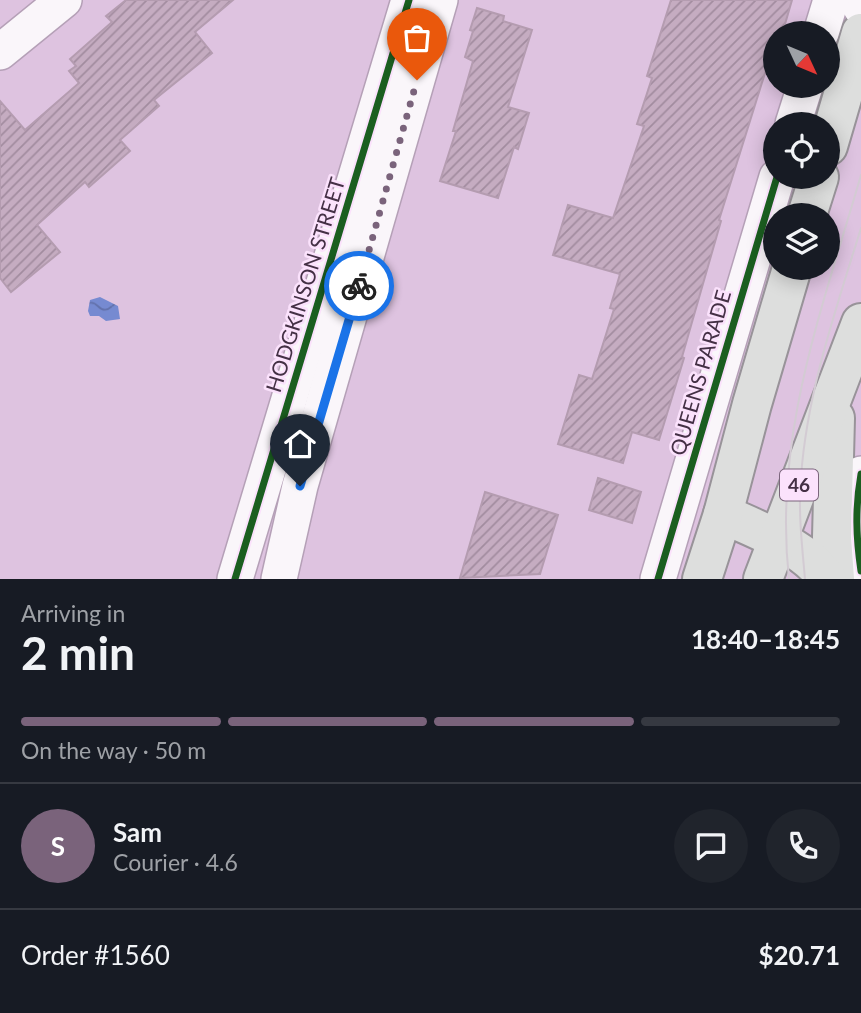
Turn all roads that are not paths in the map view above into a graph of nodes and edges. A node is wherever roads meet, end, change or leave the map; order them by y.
1 (64, 0) edge
2 (409, 0) edge
3 (440, 0) edge
4 (831, 0) edge
5 (857, 0) edge
6 (861, 8) edge
7 (825, 21) edge
8 (861, 33) edge
9 (0, 52) edge
10 (838, 112) edge
11 (773, 189) edge
12 (794, 189) edge
13 (813, 196) edge
14 (788, 280) edge
15 (861, 323) edge
16 (835, 391) junction
17 (696, 454) junction
18 (735, 465) junction
19 (861, 474) edge
20 (723, 514) junction
21 (777, 540) junction
22 (861, 571) edge
23 (236, 579) edge
24 (279, 579) edge
25 (658, 579) edge
26 (702, 579) edge
27 (752, 579) edge
28 (763, 579) edge
29 (827, 579) edge
30 (835, 579) edge

1 - 9 street
2 - 23 street, HODGKINSON STREET
3 - 24 street
4 - 7 street
5 - 6 street
8 - 10 main road
11 - 17 street, QUEENS PARADE
12 - 13 street
14 - 18 main road
15 - 16 main road, 46
16 - 21 main road, 46
16 - 30 main road
17 - 18 street
17 - 25 street, QUEENS PARADE
18 - 20 main road
19 - 22 street
20 - 21 main road
20 - 26 main road
20 - 27 main road
21 - 28 main road, 46
21 - 29 main road

